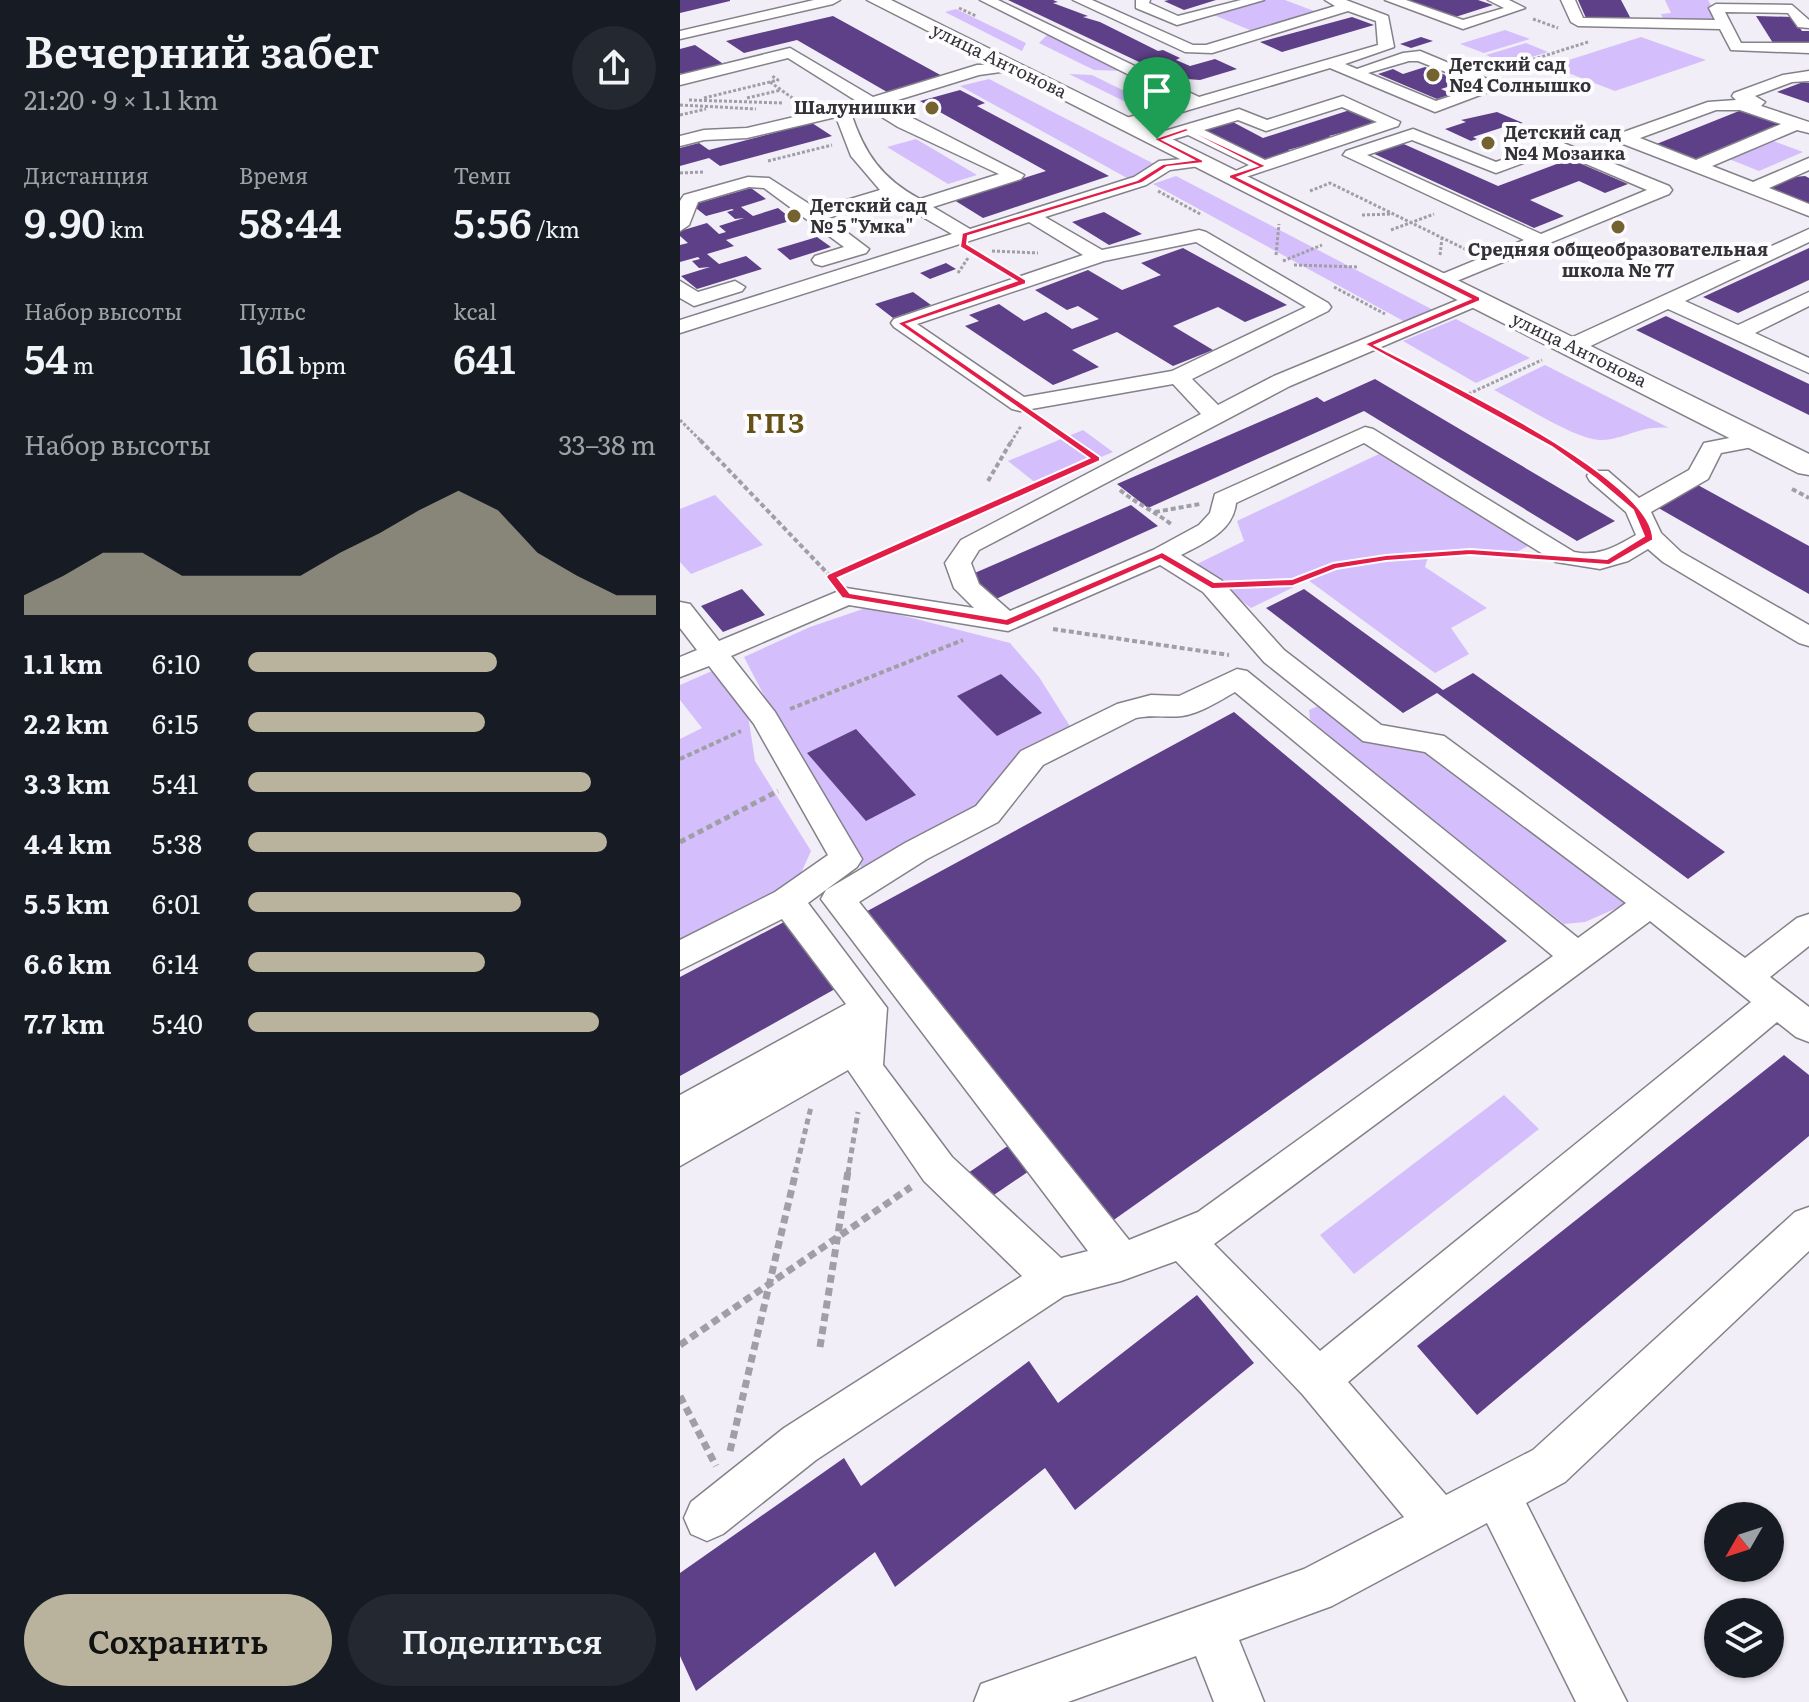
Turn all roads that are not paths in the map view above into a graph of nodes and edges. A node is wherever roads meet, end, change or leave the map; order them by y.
1 (833, 0) edge
2 (876, 0) edge
3 (987, 0) edge
4 (1080, 0) edge
5 (1143, 0) edge
6 (1257, 0) edge
7 (1332, 0) edge
8 (1392, 0) edge
9 (1495, 0) edge
10 (1568, 0) edge
11 (1788, 5) edge
12 (1349, 6) junction
13 (1430, 14) junction
14 (1192, 17) junction
15 (1809, 24) edge
16 (1725, 25) junction
17 (1375, 30) junction
18 (680, 35) edge
19 (1236, 40) junction
20 (1386, 47) junction
21 (694, 48) edge
22 (1809, 48) edge
23 (1408, 56) junction
24 (1809, 61) edge
25 (1330, 63) junction
26 (738, 66) junction
27 (1010, 67) junction
28 (1299, 72) junction
29 (1353, 73) junction
30 (1803, 76) edge
31 (680, 80) edge
32 (872, 103) junction
33 (1198, 103) junction
34 (842, 110) junction
35 (1125, 124) junction
36 (1805, 124) edge
37 (1189, 129) junction
38 (1157, 139) junction
39 (680, 141) edge
40 (1201, 161) junction
41 (1809, 163) edge
42 (1264, 166) junction
43 (1697, 166) junction
44 (1231, 177) junction
45 (1754, 188) junction
46 (891, 193) junction
47 (918, 206) junction
48 (1809, 210) edge
49 (814, 216) junction
50 (1037, 220) dead end
51 (680, 225) edge
52 (1809, 235) edge
53 (1539, 240) junction
54 (968, 242) junction
55 (1099, 256) junction
56 (799, 267) dead end
57 (754, 281) dead end
58 (1442, 281) junction
59 (680, 287) edge
60 (1809, 298) edge
61 (1477, 299) junction
62 (1668, 301) junction
63 (680, 327) edge
64 (1738, 333) junction
65 (1572, 346) junction
66 (1809, 366) edge
67 (1178, 377) junction
68 (1215, 415) junction
69 (1760, 439) junction
70 (1809, 466) edge
71 (1599, 476) road end
72 (1637, 509) junction
73 (1650, 537) junction
74 (1162, 555) junction
75 (680, 610) edge
76 (1008, 622) junction
77 (1809, 637) edge
78 (715, 653) junction
79 (680, 668) edge
80 (787, 901) junction
81 (1650, 903) junction
82 (1809, 927) edge
83 (680, 956) edge
84 (1578, 957) junction
85 (1761, 990) junction
86 (1809, 1027) edge
87 (867, 1039) junction
88 (680, 1114) edge
89 (680, 1149) edge
90 (1809, 1225) edge
91 (1183, 1240) junction
92 (1121, 1262) junction
93 (1054, 1279) junction
94 (1318, 1380) junction
95 (1497, 1494) junction
96 (715, 1500) road end
97 (1441, 1525) junction
98 (1209, 1626) junction
99 (999, 1702) edge
100 (1239, 1702) edge
101 (1602, 1702) edge

1 - 18 street
2 - 27 main road, улица Антонова
3 - 33 street
4 - 19 street
5 - 14 street
6 - 14 street
7 - 12 street
8 - 13 street
9 - 13 street
10 - 16 street
11 - 15 street
11 - 16 street
12 - 17 street
12 - 19 street
13 - 17 street
14 - 19 street
16 - 22 street
17 - 20 street
19 - 28 street
20 - 23 street
20 - 25 street
21 - 26 street
23 - 29 street
23 - 29 street
24 - 30 street
25 - 28 street
25 - 29 street
26 - 31 street
26 - 32 street
27 - 32 street
27 - 35 main road, улица Антонова
28 - 33 street
30 - 36 street
32 - 34 street
32 - 47 street
33 - 35 street
34 - 39 street
34 - 46 street
35 - 38 main road, улица Антонова
36 - 43 street
36 - 43 street
37 - 38 street
37 - 42 street
37 - 42 street
38 - 40 main road, улица Антонова
40 - 44 main road, улица Антонова
40 - 54 street
41 - 45 street
42 - 44 street
43 - 45 street
44 - 58 main road, улица Антонова
45 - 48 street
46 - 47 street
46 - 49 street
47 - 54 street
49 - 51 street
49 - 56 street
50 - 55 street
52 - 62 street
53 - 53 street
53 - 58 street
54 - 63 street
55 - 67 street
55 - 67 street
57 - 59 street
58 - 61 main road, улица Антонова
60 - 64 street
61 - 65 main road, улица Антонова
61 - 68 street
62 - 64 street
62 - 65 street
64 - 66 street
65 - 69 main road, улица Антонова
67 - 68 street
68 - 76 street
69 - 70 main road, улица Антонова
69 - 72 street
71 - 72 street
72 - 73 street
73 - 74 street
73 - 77 street
74 - 76 street
74 - 81 street
75 - 78 street
76 - 78 street
78 - 79 street
78 - 80 street
80 - 83 street
80 - 87 street
81 - 84 street
81 - 85 street
82 - 85 street
84 - 91 street
84 - 92 street
85 - 86 street
85 - 94 street
87 - 88 street
87 - 89 street
87 - 93 street
90 - 95 street
91 - 92 street
91 - 94 street
92 - 93 street
93 - 96 street
94 - 97 street
95 - 97 street
95 - 101 street
97 - 98 street
98 - 99 street
98 - 100 street

